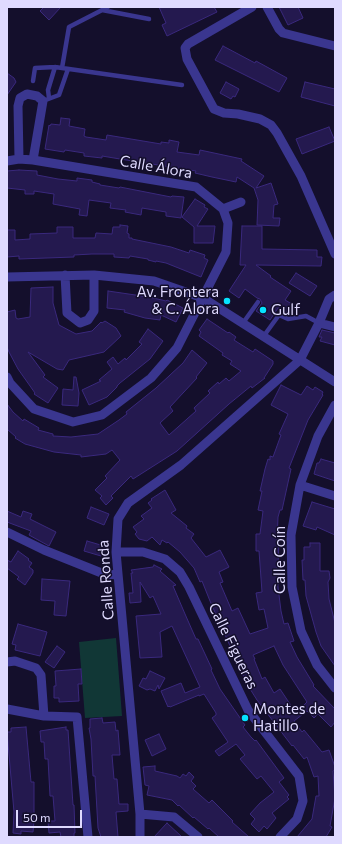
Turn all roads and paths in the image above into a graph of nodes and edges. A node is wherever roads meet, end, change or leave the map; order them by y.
1 (108, 7) edge
2 (252, 7) edge
3 (267, 7) edge
4 (102, 10) junction
5 (149, 19) dead end
6 (335, 46) edge
7 (55, 67) junction
8 (62, 68) junction
9 (68, 69) junction
10 (34, 82) dead end
11 (182, 85) dead end
12 (46, 100) junction
13 (19, 159) junction
14 (33, 160) junction
15 (7, 161) edge
16 (241, 202) dead end
17 (223, 209) junction
18 (335, 254) edge
19 (94, 274) junction
20 (65, 275) junction
21 (7, 276) edge
22 (335, 295) edge
23 (203, 298) junction
24 (258, 302) dead end
25 (243, 323) junction
26 (319, 323) junction
27 (335, 327) edge
28 (263, 336) junction
29 (300, 360) junction
30 (7, 377) edge
31 (335, 382) edge
32 (335, 405) edge
33 (300, 485) junction
34 (335, 496) edge
35 (7, 532) edge
36 (116, 552) junction
37 (118, 575) junction
38 (7, 662) edge
39 (335, 688) edge
40 (7, 710) edge
41 (44, 716) junction
42 (140, 814) junction
43 (88, 837) edge
44 (140, 837) edge
45 (198, 837) edge
46 (280, 837) edge

1 - 4 lane
2 - 18 street
3 - 6 street
4 - 5 lane
4 - 8 lane
7 - 8 lane
7 - 10 lane
7 - 12 lane
8 - 9 lane
9 - 11 lane
9 - 12 lane
12 - 13 street
12 - 14 street
13 - 14 street, Calle Álora
13 - 15 street, Calle Álora
14 - 17 street, Calle Álora
16 - 17 street
17 - 23 street
19 - 20 street
19 - 20 street
19 - 23 street
20 - 21 street
22 - 26 street, Calle Ronda
23 - 25 street
23 - 30 street
24 - 25 lane
25 - 28 street
26 - 27 street
26 - 28 lane
26 - 29 street, Calle Ronda
28 - 29 street
29 - 31 street
29 - 36 street, Calle Ronda
32 - 33 street, Calle Coín
33 - 34 street
33 - 39 street, Calle Coín
35 - 37 street
36 - 37 street, Calle Ronda
36 - 46 street, Calle Figueras
37 - 42 street, Calle Ronda
38 - 41 street
40 - 41 street
41 - 43 street
42 - 44 street, Calle Ronda
42 - 45 street

